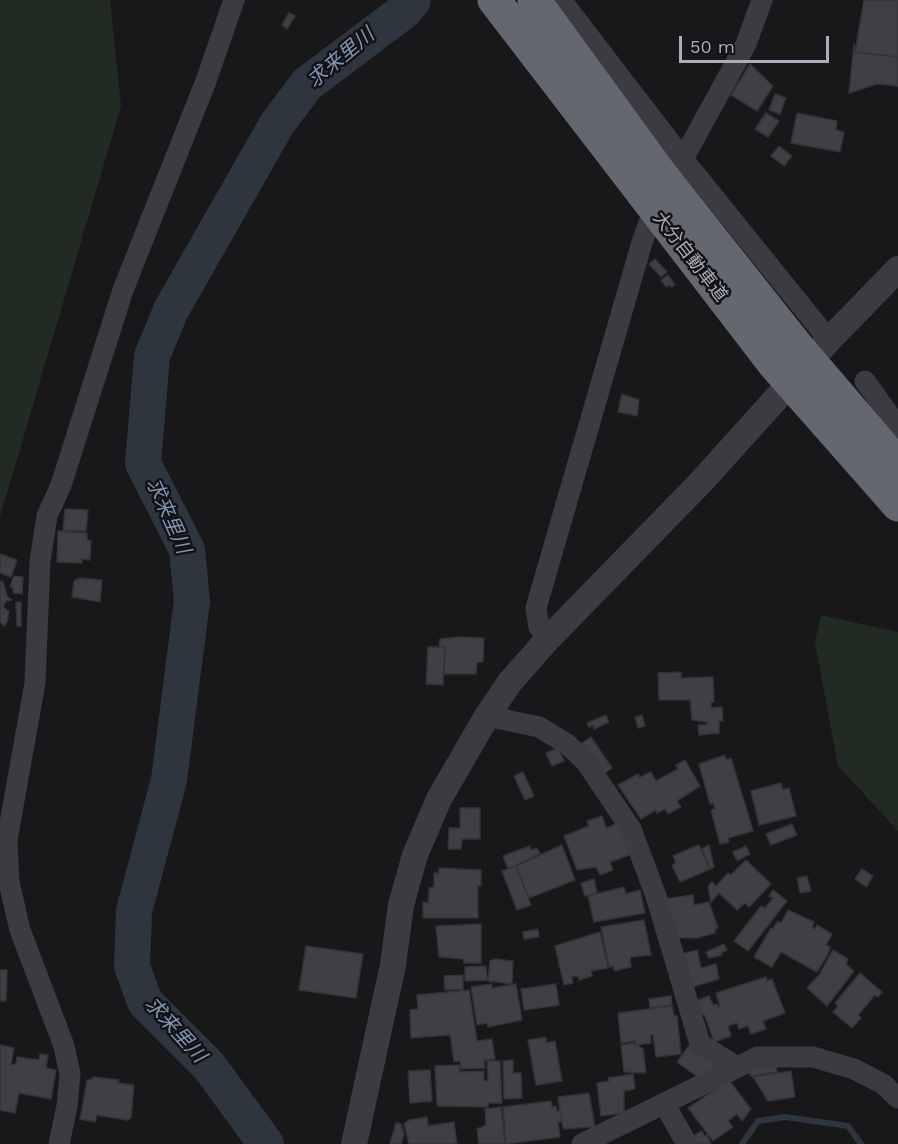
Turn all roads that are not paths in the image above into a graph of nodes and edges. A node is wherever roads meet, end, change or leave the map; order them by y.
1 (234, 0) edge
2 (494, 0) edge
3 (534, 0) edge
4 (561, 0) edge
5 (762, 0) edge
6 (683, 159) junction
7 (898, 269) edge
8 (829, 340) junction
9 (865, 381) dead end
10 (898, 427) edge
11 (898, 464) edge
12 (898, 505) edge
13 (548, 639) junction
14 (486, 716) junction
15 (4, 841) edge
16 (736, 1067) junction
17 (898, 1098) edge
18 (665, 1105) junction
19 (59, 1144) edge
20 (354, 1144) edge
21 (582, 1144) edge
22 (687, 1144) edge

1 - 15 street
2 - 12 highway, 大分自動車道, bridge
3 - 11 highway, 大分自動車道, bridge
4 - 6 street
5 - 6 street
6 - 8 street
6 - 13 street
7 - 8 street
8 - 13 street
9 - 10 street
13 - 14 street
14 - 16 street
14 - 20 street
15 - 19 street
16 - 17 street
16 - 18 street
18 - 21 street
18 - 22 street

